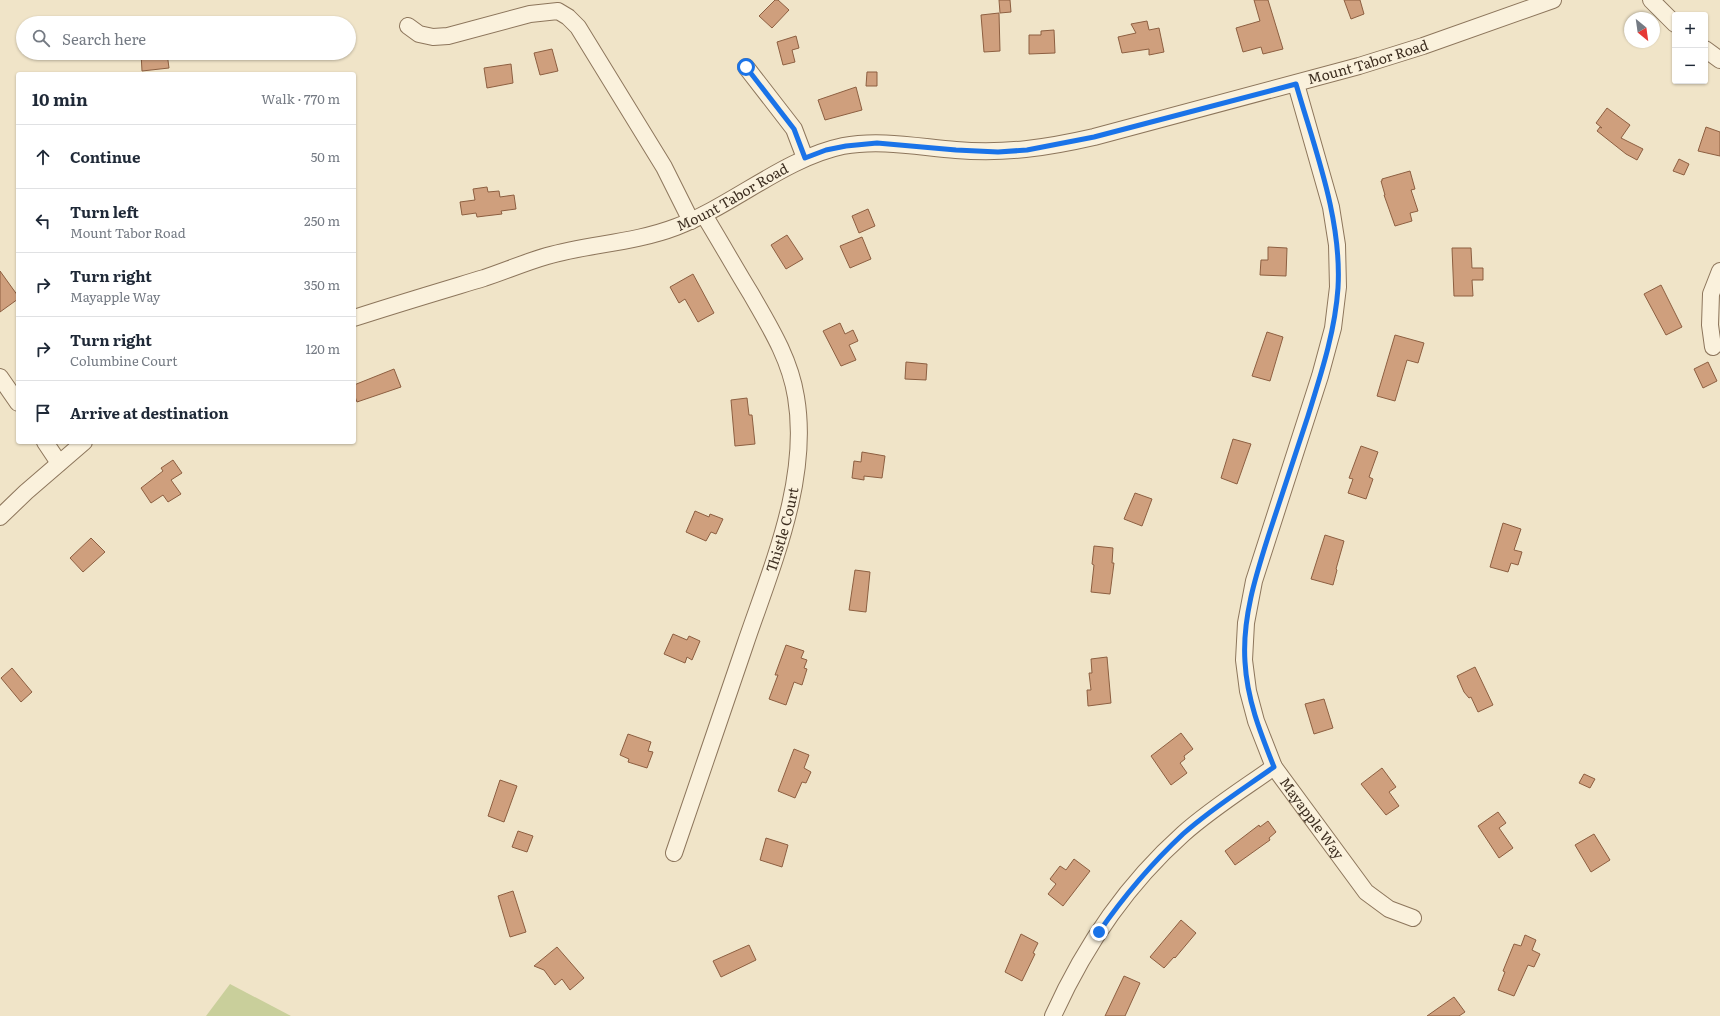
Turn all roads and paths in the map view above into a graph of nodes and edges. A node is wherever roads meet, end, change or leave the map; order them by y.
1 (1552, 0) edge
2 (1651, 0) edge
3 (1672, 21) edge
4 (408, 26) dead end
5 (1708, 51) edge
6 (1720, 60) edge
7 (746, 67) dead end
8 (1296, 84) junction
9 (805, 158) junction
10 (698, 218) junction
11 (1720, 271) edge
12 (356, 317) edge
13 (1713, 347) dead end
14 (0, 377) edge
15 (16, 400) edge
16 (46, 444) edge
17 (82, 444) edge
18 (59, 463) junction
19 (0, 517) edge
20 (1274, 767) junction
21 (674, 853) dead end
22 (1412, 918) dead end
23 (1053, 1016) edge

1 - 8 street, Mount Tabor Road
2 - 3 street
4 - 10 street, Thistle Court
5 - 6 street
7 - 9 street
8 - 9 street, Mount Tabor Road
8 - 20 street, Mayapple Way
9 - 10 street, Mount Tabor Road
10 - 12 street, Mount Tabor Road
10 - 21 street, Thistle Court
11 - 13 street
14 - 15 street
16 - 18 street
17 - 18 street
18 - 19 street
20 - 22 street, Mayapple Way
20 - 23 street

